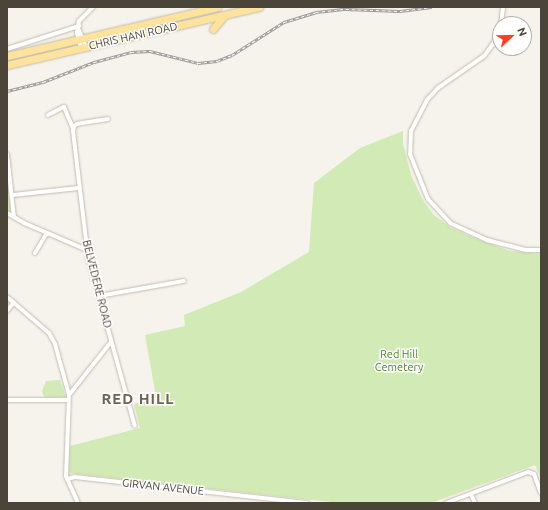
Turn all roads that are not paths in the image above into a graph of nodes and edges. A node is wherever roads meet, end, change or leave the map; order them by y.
1 (93, 7) edge
2 (217, 7) edge
3 (259, 7) edge
4 (224, 16) junction
5 (78, 27) junction
6 (213, 29) dead end
7 (81, 39) junction
8 (492, 45) edge
9 (84, 48) junction
10 (7, 49) edge
11 (7, 56) edge
12 (7, 65) edge
13 (48, 115) dead end
14 (108, 120) dead end
15 (73, 128) junction
16 (7, 154) edge
17 (79, 188) junction
18 (13, 195) junction
19 (7, 213) edge
20 (14, 217) junction
21 (46, 233) junction
22 (87, 250) junction
23 (541, 250) edge
24 (34, 253) dead end
25 (184, 281) dead end
26 (99, 296) junction
27 (7, 297) edge
28 (14, 302) junction
29 (7, 311) edge
30 (110, 343) junction
31 (69, 398) junction
32 (7, 400) edge
33 (135, 426) dead end
34 (66, 479) junction
35 (541, 492) edge
36 (472, 494) junction
37 (78, 503) edge
38 (308, 503) edge
39 (446, 503) edge
40 (475, 503) edge

1 - 5 street
2 - 7 main road, CHRIS HANI ROAD
3 - 4 main road, CHRIS HANI ROAD
4 - 6 main road
4 - 9 main road, CHRIS HANI ROAD
5 - 7 street
5 - 10 street
7 - 9 street
7 - 11 main road, CHRIS HANI ROAD
8 - 23 street
9 - 12 main road, CHRIS HANI ROAD
13 - 15 street, BELVEDERE ROAD
14 - 15 street
15 - 17 street, BELVEDERE ROAD
16 - 18 street
17 - 18 street
17 - 22 street, BELVEDERE ROAD
18 - 20 street
19 - 20 street
20 - 21 street
21 - 22 street
21 - 24 street
22 - 26 street, BELVEDERE ROAD
25 - 26 street
26 - 30 street, BELVEDERE ROAD
27 - 28 street
28 - 29 street
28 - 31 street
30 - 31 street
30 - 33 street, BELVEDERE ROAD
31 - 32 street
31 - 34 street
34 - 37 street
34 - 38 street, GIRVAN AVENUE
35 - 36 street
36 - 39 street
36 - 40 street

